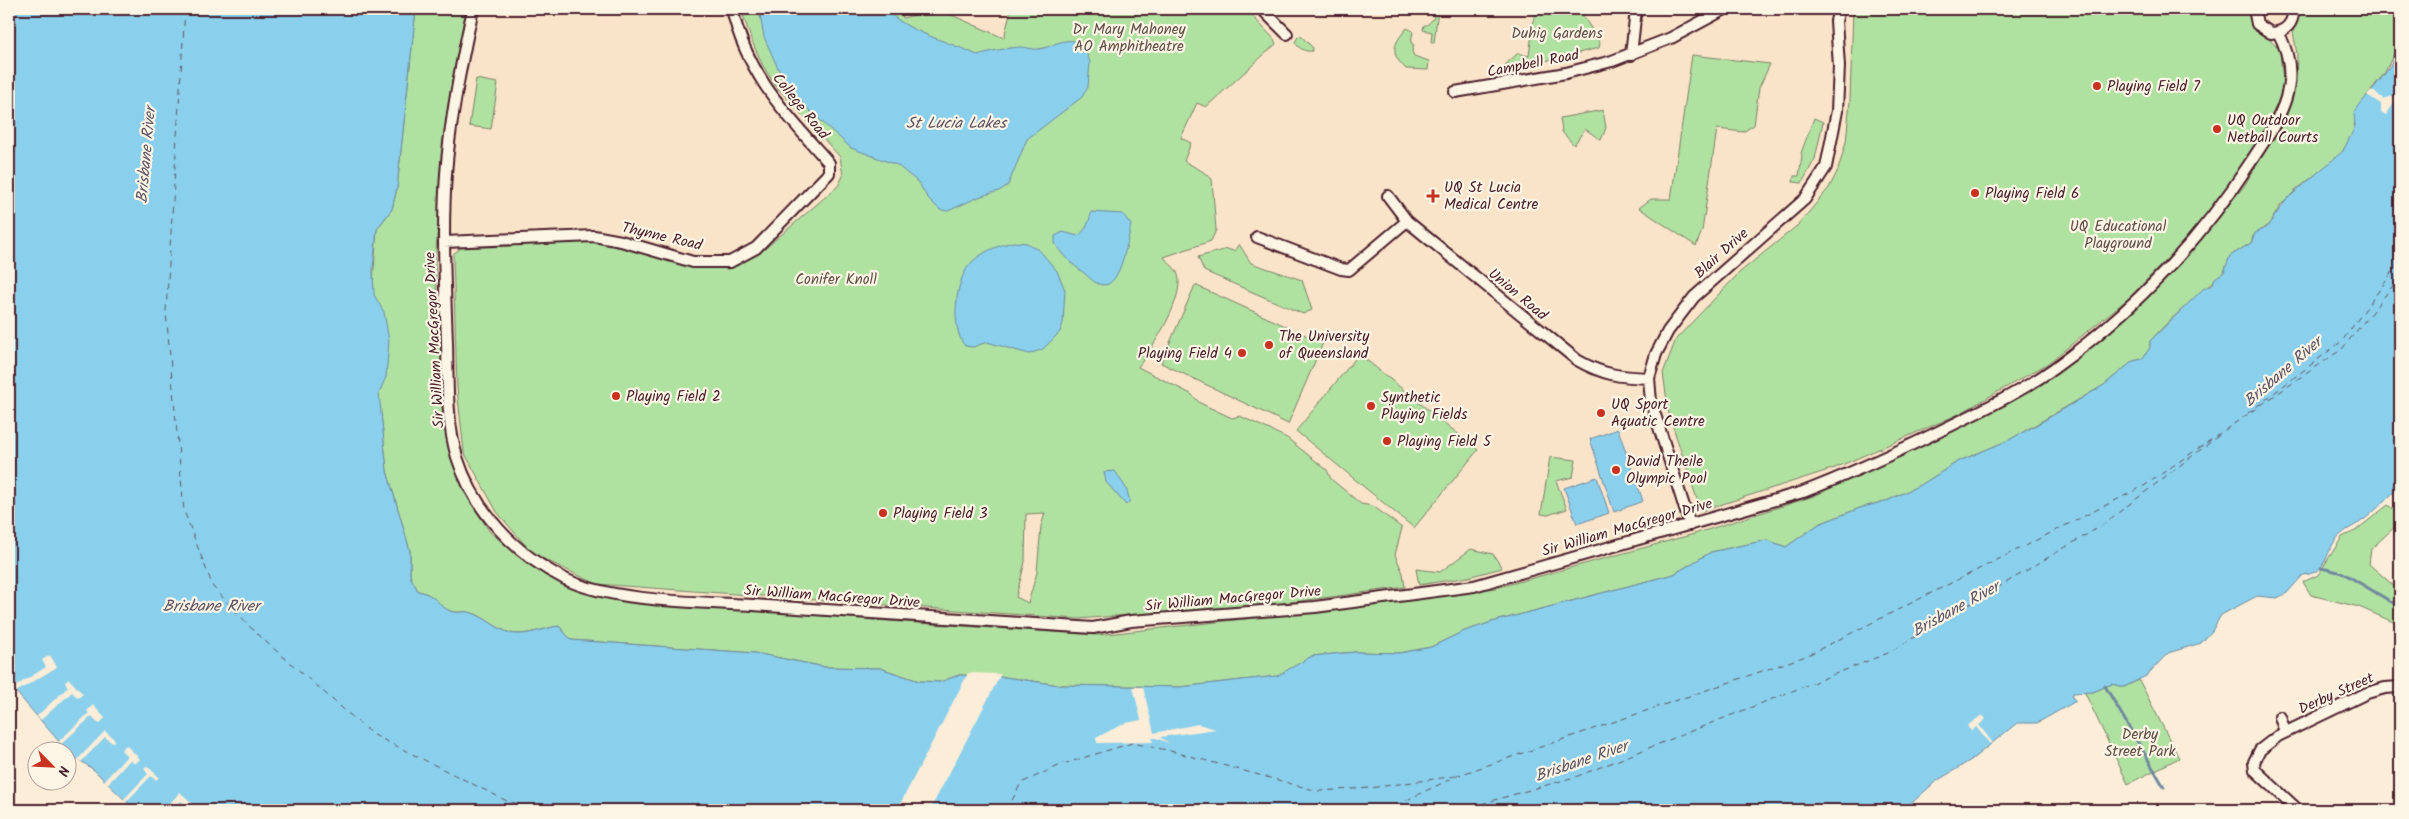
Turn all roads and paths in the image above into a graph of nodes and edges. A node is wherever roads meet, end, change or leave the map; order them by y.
1 (473, 9) edge
2 (732, 9) edge
3 (1262, 9) edge
4 (1636, 9) edge
5 (1725, 9) edge
6 (1839, 9) edge
7 (2254, 9) edge
8 (2293, 9) edge
9 (2278, 32) junction
10 (1287, 34) dead end
11 (1631, 55) junction
12 (1455, 92) dead end
13 (829, 163) joint
14 (1388, 196) dead end
15 (1407, 220) junction
16 (1256, 238) dead end
17 (444, 242) junction
18 (1649, 378) junction
19 (1690, 525) junction
20 (2400, 688) edge
21 (2280, 716) dead end
22 (2286, 732) junction
23 (2298, 810) edge

1 - 17 street, Sir William MacGregor Drive
2 - 13 street, College Road
3 - 10 street
4 - 11 street
5 - 11 street, Campbell Road
6 - 18 street, Blair Drive
7 - 9 street
8 - 9 street
9 - 19 street, Sir William MacGregor Drive
11 - 12 street, Campbell Road
13 - 17 street, Thynne Road
14 - 15 street, Union Road
15 - 16 street
15 - 18 street, Union Road
17 - 19 street, Sir William MacGregor Drive
18 - 19 street, Blair Drive
20 - 22 street, Derby Street
21 - 22 street, Derby Street
22 - 23 street, Derby Street

